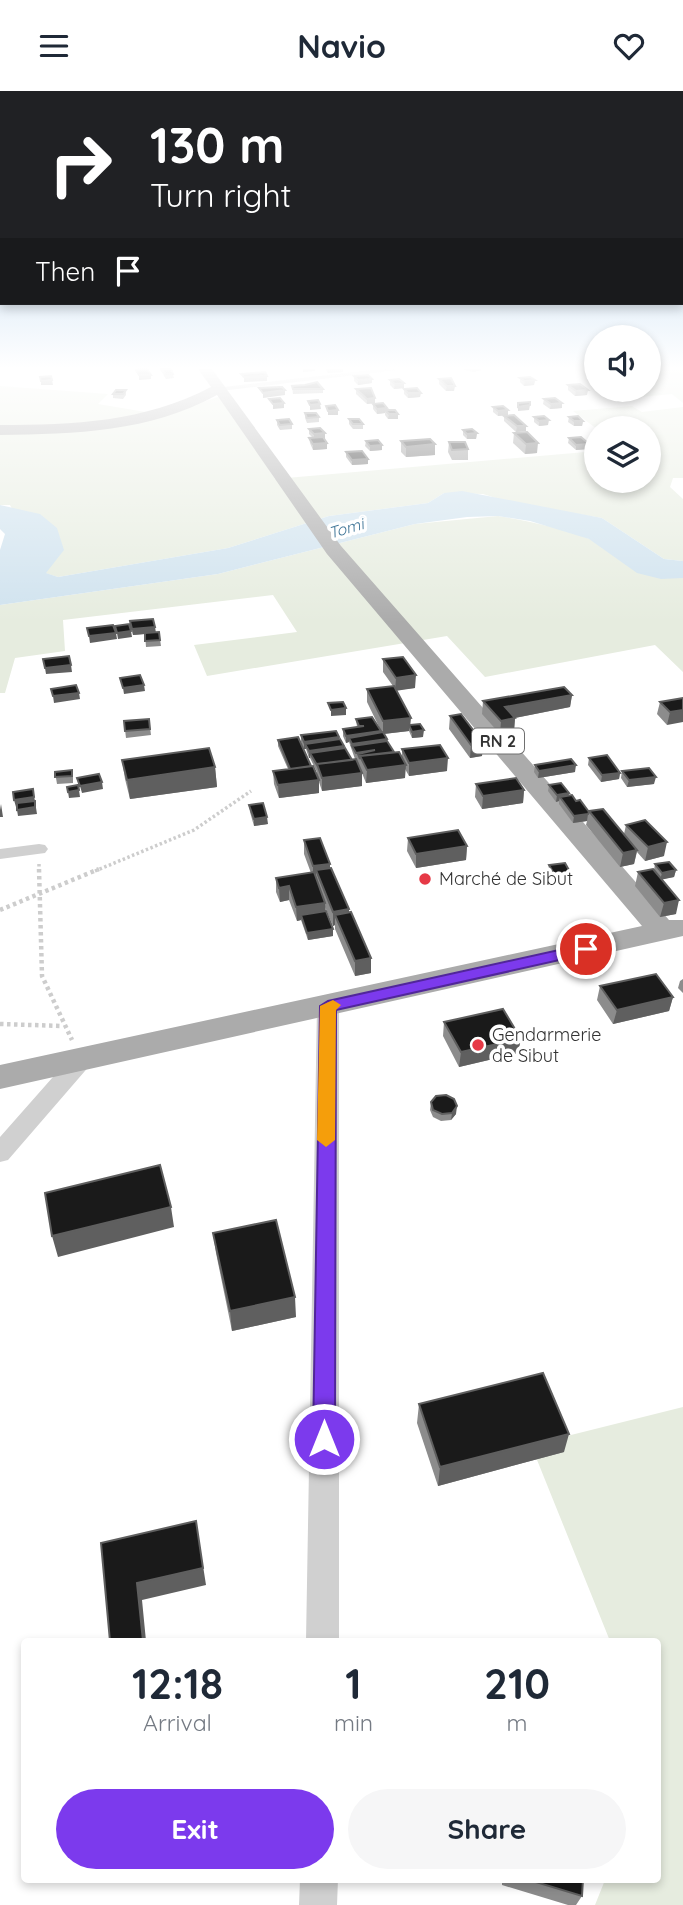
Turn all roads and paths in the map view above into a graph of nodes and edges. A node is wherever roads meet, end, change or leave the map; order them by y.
1 (266, 454) edge
2 (251, 791) dead end
3 (39, 849) joint
4 (0, 854) edge
5 (40, 895) junction
6 (0, 910) edge
7 (673, 929) edge
8 (328, 1006) junction
9 (0, 1024) edge
10 (64, 1026) junction
11 (83, 1058) junction
12 (0, 1077) edge
13 (0, 1153) edge
14 (322, 1638) edge
15 (319, 1883) edge
16 (318, 1905) edge

1 - 7 main road, RN 2
2 - 5 path
3 - 4 street
3 - 5 path
5 - 6 path
5 - 10 path
7 - 8 main road, RN 2
8 - 11 main road, RN 2
8 - 14 street
9 - 10 path
10 - 11 path
11 - 12 main road, RN 2
11 - 13 street
15 - 16 street

